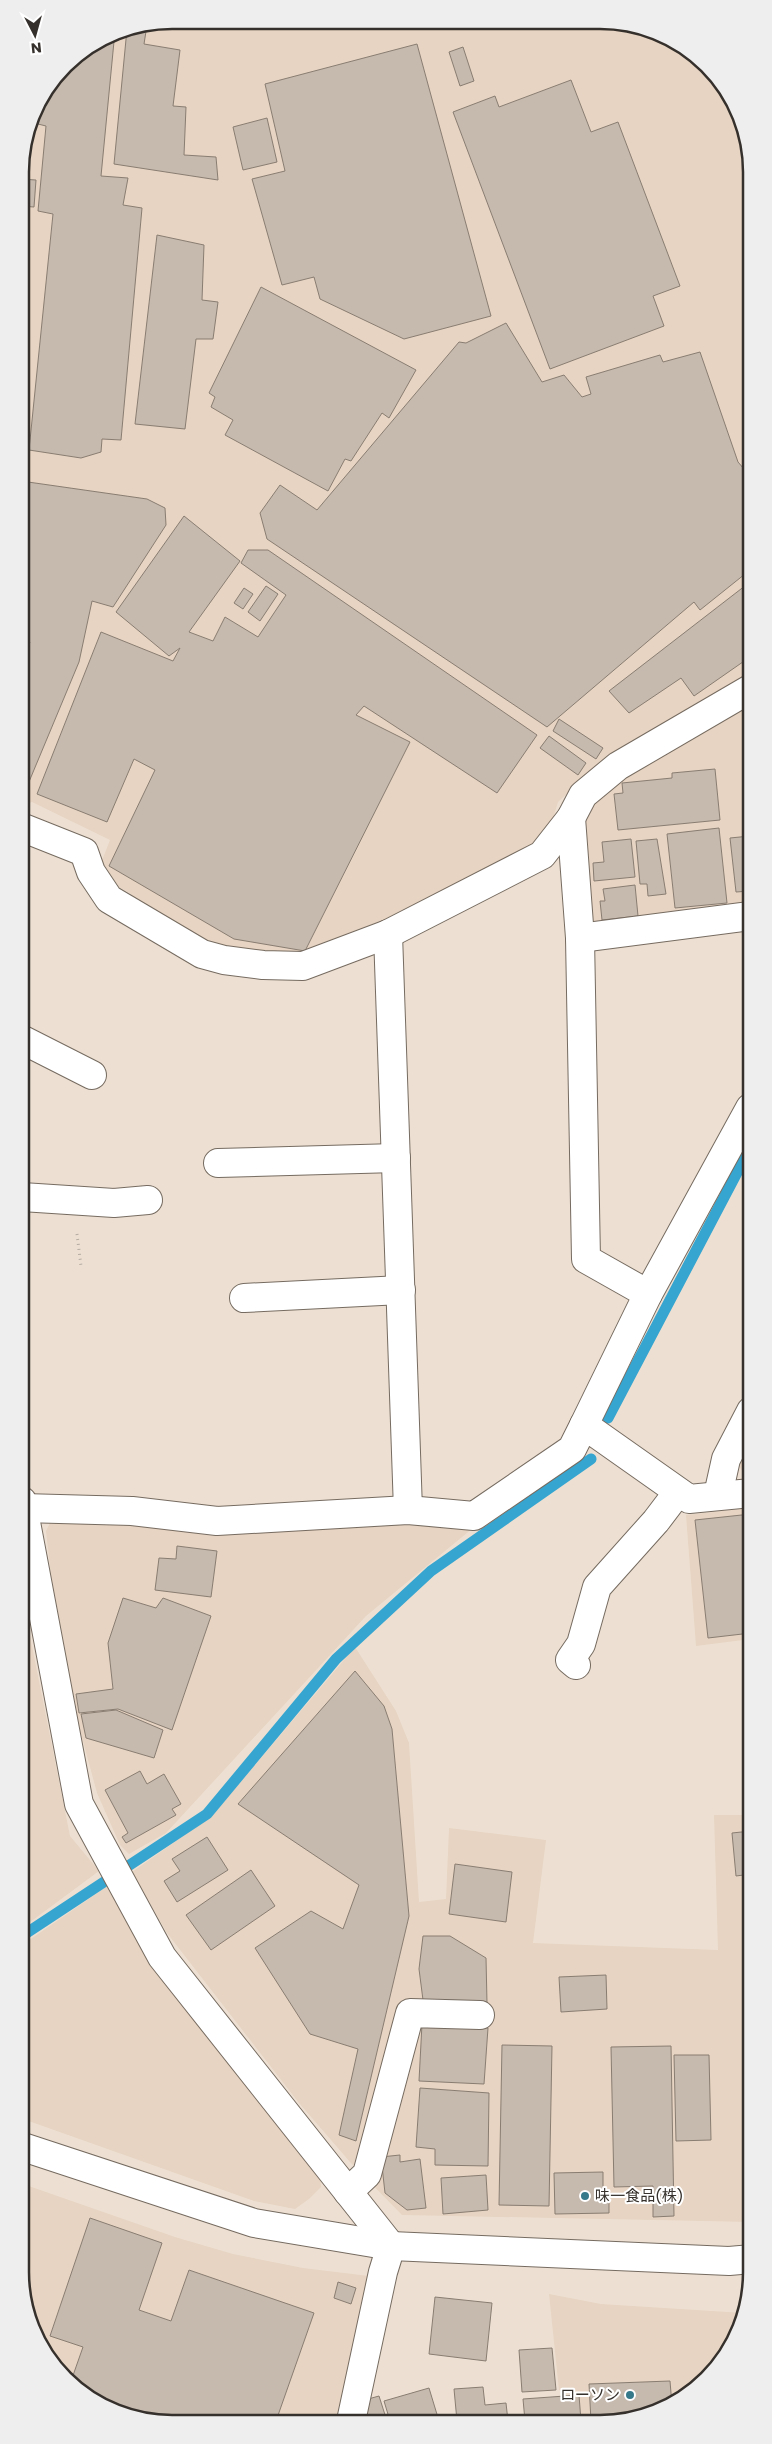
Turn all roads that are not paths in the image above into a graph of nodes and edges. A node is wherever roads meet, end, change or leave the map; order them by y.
1 (743, 693) edge
2 (571, 818) junction
3 (29, 831) edge
4 (743, 917) edge
5 (388, 934) junction
6 (580, 938) junction
7 (29, 1043) edge
8 (92, 1074) dead end
9 (743, 1121) edge
10 (396, 1158) junction
11 (218, 1164) dead end
12 (29, 1197) edge
13 (148, 1200) dead end
14 (400, 1290) junction
15 (648, 1294) junction
16 (244, 1298) dead end
17 (584, 1425) junction
18 (743, 1426) edge
19 (678, 1492) junction
20 (743, 1493) edge
21 (718, 1495) junction
22 (29, 1505) edge
23 (408, 1510) junction
24 (29, 1542) edge
25 (576, 1665) dead end
26 (480, 2015) dead end
27 (29, 2149) edge
28 (348, 2192) junction
29 (391, 2246) junction
30 (743, 2259) edge
31 (352, 2415) edge

1 - 2 street
2 - 5 street
2 - 6 street
3 - 5 street
4 - 6 street
5 - 10 street
6 - 15 street
7 - 8 street
9 - 15 street
10 - 11 street
10 - 14 street
12 - 13 street
14 - 16 street
14 - 23 street
15 - 17 street
17 - 19 street
17 - 23 street
18 - 21 street
19 - 21 street
19 - 25 street
20 - 21 street
22 - 23 street
24 - 28 street
26 - 28 street
27 - 29 street
28 - 29 street
29 - 30 street
29 - 31 street

